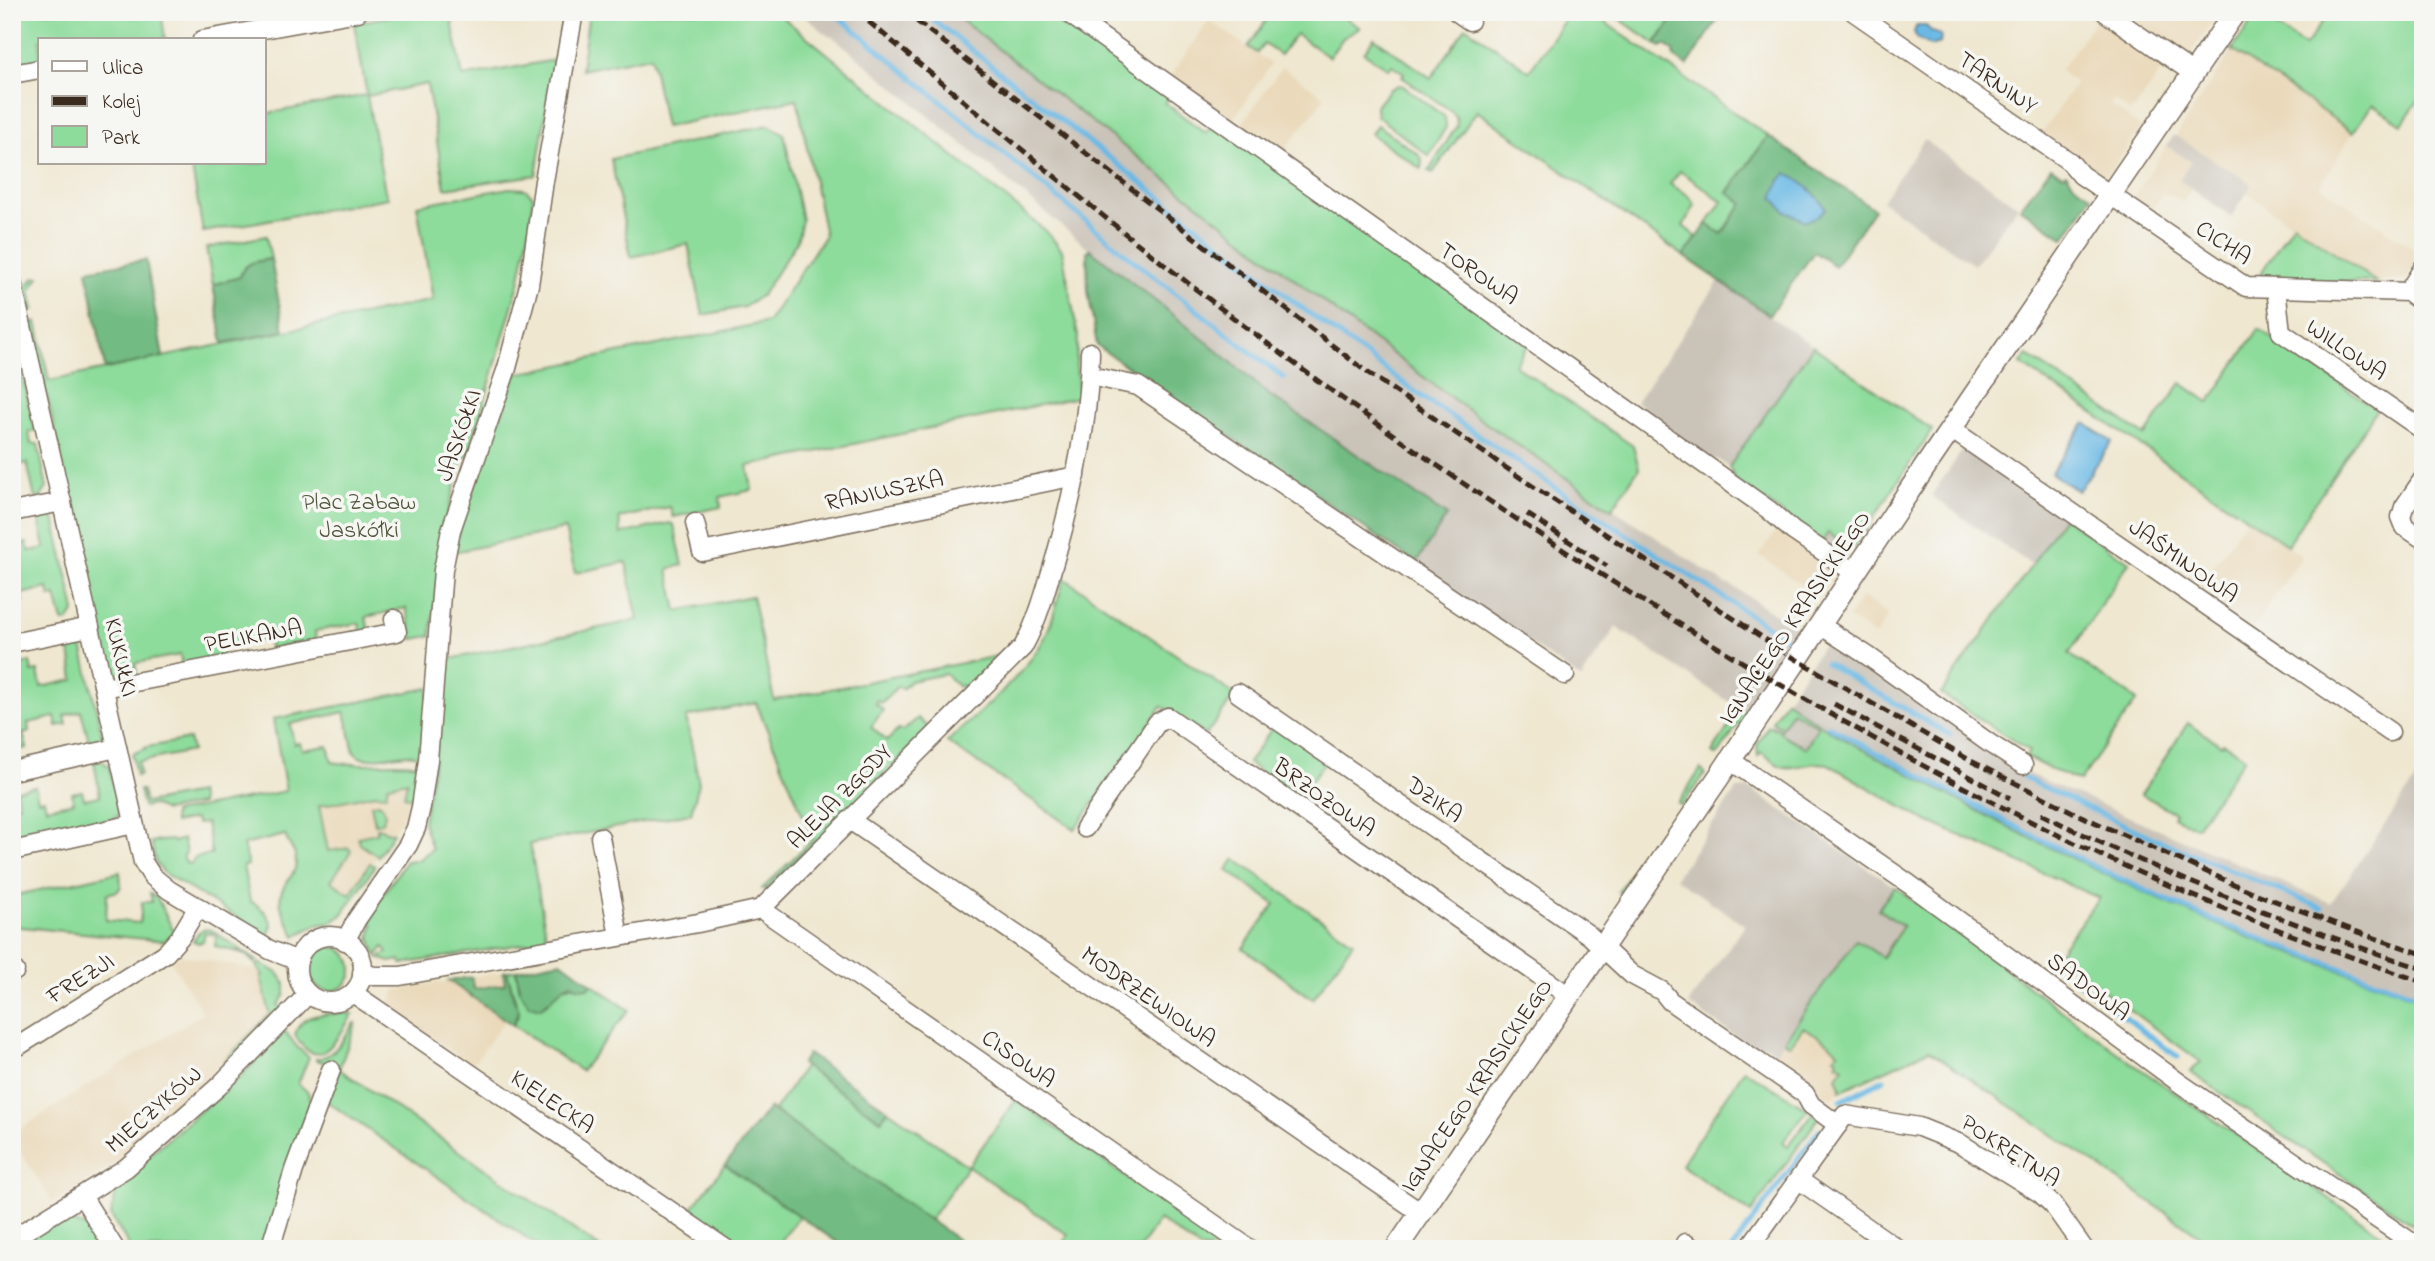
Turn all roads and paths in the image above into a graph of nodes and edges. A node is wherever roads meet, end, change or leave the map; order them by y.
1 (358, 12) edge
2 (574, 12) edge
3 (1854, 12) edge
4 (2105, 12) edge
5 (2235, 12) edge
6 (1072, 16) dead end
7 (213, 38) edge
8 (38, 69) edge
9 (2193, 73) junction
10 (12, 74) edge
11 (2111, 195) junction
12 (2423, 268) edge
13 (12, 282) edge
14 (2276, 288) junction
15 (2415, 297) edge
16 (1090, 352) dead end
17 (31, 361) junction
18 (12, 366) edge
19 (1090, 376) junction
20 (1951, 429) junction
21 (2423, 430) edge
22 (1076, 476) junction
23 (2423, 479) edge
24 (62, 502) junction
25 (12, 513) edge
26 (695, 523) dead end
27 (2423, 539) edge
28 (1855, 573) junction
29 (394, 619) dead end
30 (1820, 625) junction
31 (90, 627) junction
32 (12, 643) edge
33 (1565, 675) dead end
34 (104, 688) junction
35 (1238, 693) dead end
36 (2390, 732) dead end
37 (117, 748) junction
38 (1730, 760) junction
39 (2023, 765) dead end
40 (12, 771) edge
41 (850, 820) junction
42 (134, 824) junction
43 (1085, 828) dead end
44 (600, 837) dead end
45 (12, 851) edge
46 (198, 907) junction
47 (761, 909) junction
48 (619, 936) junction
49 (345, 940) junction
50 (1603, 948) junction
51 (298, 961) junction
52 (362, 973) junction
53 (353, 993) junction
54 (308, 994) junction
55 (1569, 996) junction
56 (12, 1050) edge
57 (323, 1077) dead end
58 (1842, 1120) junction
59 (1799, 1180) junction
60 (82, 1196) junction
61 (1420, 1213) junction
62 (12, 1239) edge
63 (2080, 1247) edge
64 (115, 1249) edge
65 (270, 1249) edge
66 (726, 1249) edge
67 (1250, 1249) edge
68 (1396, 1249) edge
69 (1748, 1249) edge
70 (1898, 1249) edge
71 (2421, 1249) edge

1 - 7 street
2 - 49 street, JASKÓŁKI
3 - 11 street, TARNINY
4 - 9 street
5 - 9 street, IGNACEGO KRASICKIEGO
6 - 28 street, TOROWA
8 - 10 street
9 - 11 street, IGNACEGO KRASICKIEGO
11 - 14 street, CICHA
11 - 20 street, IGNACEGO KRASICKIEGO
12 - 15 street, CICHA
13 - 17 street, KUKUŁKI
14 - 15 street, CICHA
14 - 21 street, WILLOWA
16 - 19 street, ALEJA ZGODY
17 - 18 street
17 - 24 street, KUKUŁKI
19 - 22 street, ALEJA ZGODY
19 - 33 street
20 - 28 street, IGNACEGO KRASICKIEGO
20 - 36 street, JAŚMINOWA
22 - 26 street, RANIUSZKA
22 - 41 street, ALEJA ZGODY
23 - 27 street
24 - 25 street
24 - 31 street, KUKUŁKI
28 - 30 street, IGNACEGO KRASICKIEGO
29 - 34 street, PELIKANA
30 - 38 street, IGNACEGO KRASICKIEGO
30 - 39 street
31 - 32 street
31 - 34 street, KUKUŁKI
34 - 37 street, KUKUŁKI
35 - 50 street, DZIKA
37 - 40 street
37 - 42 street, KUKUŁKI
38 - 50 street, IGNACEGO KRASICKIEGO
38 - 71 street, SADOWA
41 - 47 street, ALEJA ZGODY
41 - 61 street, MODRZEWIOWA
42 - 45 street
42 - 46 street, KUKUŁKI
43 - 55 street, BRZOZOWA
44 - 48 street
46 - 51 street, KUKUŁKI
46 - 56 street, FREZJI
47 - 48 street
47 - 67 street, CISOWA
48 - 52 street
49 - 51 street
49 - 52 street
50 - 55 street, IGNACEGO KRASICKIEGO
50 - 58 street, DZIKA
51 - 54 street
52 - 53 street
53 - 54 street
53 - 66 street, KIELECKA
54 - 60 street, MIECZYKÓW
55 - 61 street, IGNACEGO KRASICKIEGO
57 - 65 street
58 - 59 street
58 - 63 street, POKRĘTNA
59 - 69 street
59 - 70 street
60 - 62 street, MIECZYKÓW
60 - 64 street
61 - 68 street, IGNACEGO KRASICKIEGO

